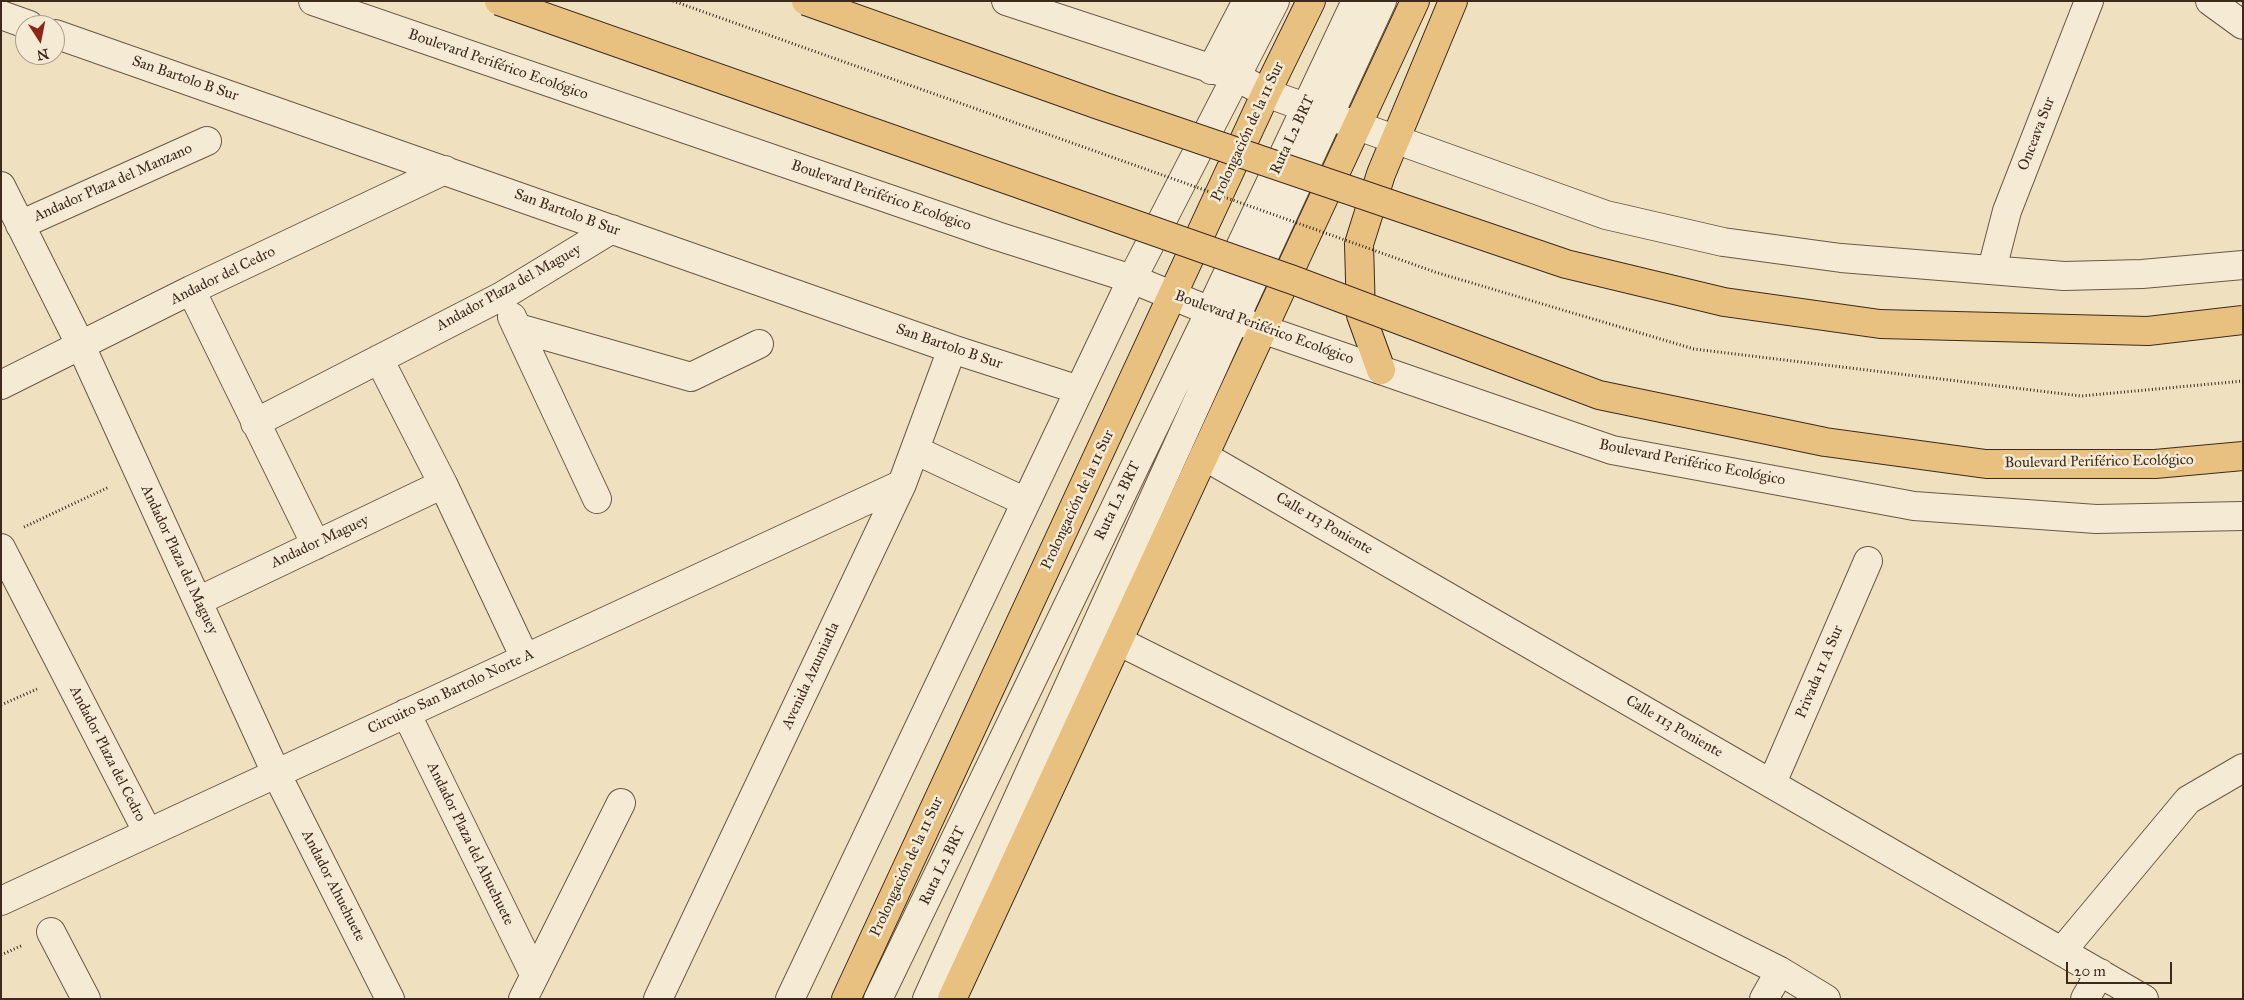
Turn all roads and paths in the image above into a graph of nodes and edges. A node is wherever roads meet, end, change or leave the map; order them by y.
1 (313, 1) edge
2 (499, 1) edge
3 (806, 1) edge
4 (1006, 1) edge
5 (1247, 1) edge
6 (1275, 1) edge
7 (1311, 1) edge
8 (1356, 1) edge
9 (1382, 1) edge
10 (1415, 1) edge
11 (1453, 1) edge
12 (2089, 1) edge
13 (2210, 1) edge
14 (1, 15) edge
15 (15, 20) edge
16 (2243, 25) edge
17 (65, 37) edge
18 (1211, 70) junction
19 (1237, 77) junction
20 (1266, 93) junction
21 (1318, 112) junction
22 (1357, 126) junction
23 (1395, 140) junction
24 (207, 141) dead end
25 (446, 170) junction
26 (1, 186) edge
27 (20, 224) junction
28 (612, 229) junction
29 (2243, 264) edge
30 (1992, 269) junction
31 (1132, 279) junction
32 (191, 290) junction
33 (502, 296) junction
34 (1172, 296) junction
35 (1222, 315) junction
36 (2243, 320) edge
37 (518, 328) junction
38 (1263, 329) junction
39 (759, 344) dead end
40 (81, 346) junction
41 (952, 349) junction
42 (379, 359) junction
43 (1382, 370) junction
44 (1, 385) edge
45 (1079, 390) junction
46 (255, 423) junction
47 (915, 450) junction
48 (1204, 456) junction
49 (2243, 456) edge
50 (139, 473) junction
51 (443, 484) junction
52 (902, 484) junction
53 (597, 499) dead end
54 (1026, 502) junction
55 (2243, 516) edge
56 (10, 539) edge
57 (316, 545) junction
58 (1868, 561) dead end
59 (198, 601) junction
60 (1118, 641) junction
61 (525, 658) junction
62 (66, 675) junction
63 (1, 706) edge
64 (406, 713) junction
65 (2243, 768) edge
66 (276, 773) junction
67 (1772, 783) junction
68 (621, 803) dead end
69 (148, 833) junction
70 (1, 901) edge
71 (51, 932) dead end
72 (2062, 951) junction
73 (1780, 971) junction
74 (2100, 973) junction
75 (528, 987) edge
76 (86, 999) edge
77 (390, 999) edge
78 (658, 999) edge
79 (790, 999) edge
80 (846, 999) edge
81 (878, 999) edge
82 (927, 999) edge
83 (952, 999) edge
84 (1764, 999) edge
85 (1826, 999) edge
86 (2085, 999) edge
87 (2144, 999) edge

1 - 31 street, Boulevard Periférico Ecológico
2 - 49 main road, Boulevard Periférico Ecológico, bridge
3 - 36 main road, bridge
4 - 18 street
5 - 18 street
6 - 19 street
7 - 20 main road, Prolongación de la 11 Sur
8 - 21 street, Ruta L2 BRT
9 - 21 street, Ruta L2 BRT
10 - 22 main road
11 - 23 main road
12 - 30 street, Onceava Sur
13 - 16 street
14 - 15 street
17 - 25 street, San Bartolo B Sur
18 - 19 street
19 - 20 street
19 - 31 street
20 - 21 street
20 - 34 main road, Prolongación de la 11 Sur
21 - 22 street
21 - 35 street, Ruta L2 BRT
22 - 23 street
22 - 38 main road
23 - 30 street
23 - 43 main road
24 - 27 street, Andador Plaza del Manzano
25 - 28 street, San Bartolo B Sur
25 - 32 street, Andador del Cedro
26 - 27 street, Andador Plaza del Manzano
27 - 40 street, Andador Plaza del Manzano
28 - 33 street, Andador Plaza del Maguey
28 - 41 street, San Bartolo B Sur
29 - 30 street
31 - 34 street, Boulevard Periférico Ecológico
31 - 45 street
32 - 40 street, Andador del Cedro
32 - 46 street
33 - 37 street
33 - 42 street, Andador Plaza del Maguey
34 - 35 street, Boulevard Periférico Ecológico
34 - 80 main road, Prolongación de la 11 Sur
35 - 38 street, Boulevard Periférico Ecológico
35 - 81 street, Ruta L2 BRT
35 - 82 street, Ruta L2 BRT
37 - 39 street
37 - 53 street
38 - 43 street, Boulevard Periférico Ecológico
38 - 48 main road
40 - 44 street, Andador del Cedro
40 - 50 street, Andador Plaza del Maguey
41 - 45 street, San Bartolo B Sur
41 - 47 street, Avenida Azumiatla
42 - 46 street, Andador Plaza del Maguey
42 - 51 street
43 - 55 street, Boulevard Periférico Ecológico
45 - 54 street
46 - 57 street
47 - 52 street, Avenida Azumiatla
47 - 54 street
48 - 60 main road
48 - 67 street, Calle 113 Poniente
50 - 56 path
50 - 59 street, Andador Plaza del Maguey
51 - 57 street, Andador Maguey
51 - 61 street
52 - 61 street, Circuito San Bartolo Norte A
52 - 78 street, Avenida Azumiatla
54 - 79 street
56 - 62 street, Andador Plaza del Cedro
57 - 59 street, Andador Maguey
58 - 67 street, Privada 11 A Sur
59 - 66 street, Andador Plaza del Maguey
60 - 73 street
60 - 83 main road
61 - 64 street, Circuito San Bartolo Norte A
62 - 63 path, Andador Plaza del Cedro
62 - 69 street, Andador Plaza del Cedro
64 - 66 street, Circuito San Bartolo Norte A
64 - 75 street, Andador Plaza del Ahuehuete
65 - 72 street
66 - 69 street, Circuito San Bartolo Norte A
66 - 77 street, Andador Ahuehuete
67 - 72 street, Calle 113 Poniente
68 - 75 street, Andador Plaza del Ahuehuete
69 - 70 street, Circuito San Bartolo Norte A
71 - 76 street
72 - 74 street, Calle 113 Poniente
73 - 84 street
73 - 85 street
74 - 86 street
74 - 87 street, Calle 113 Poniente

